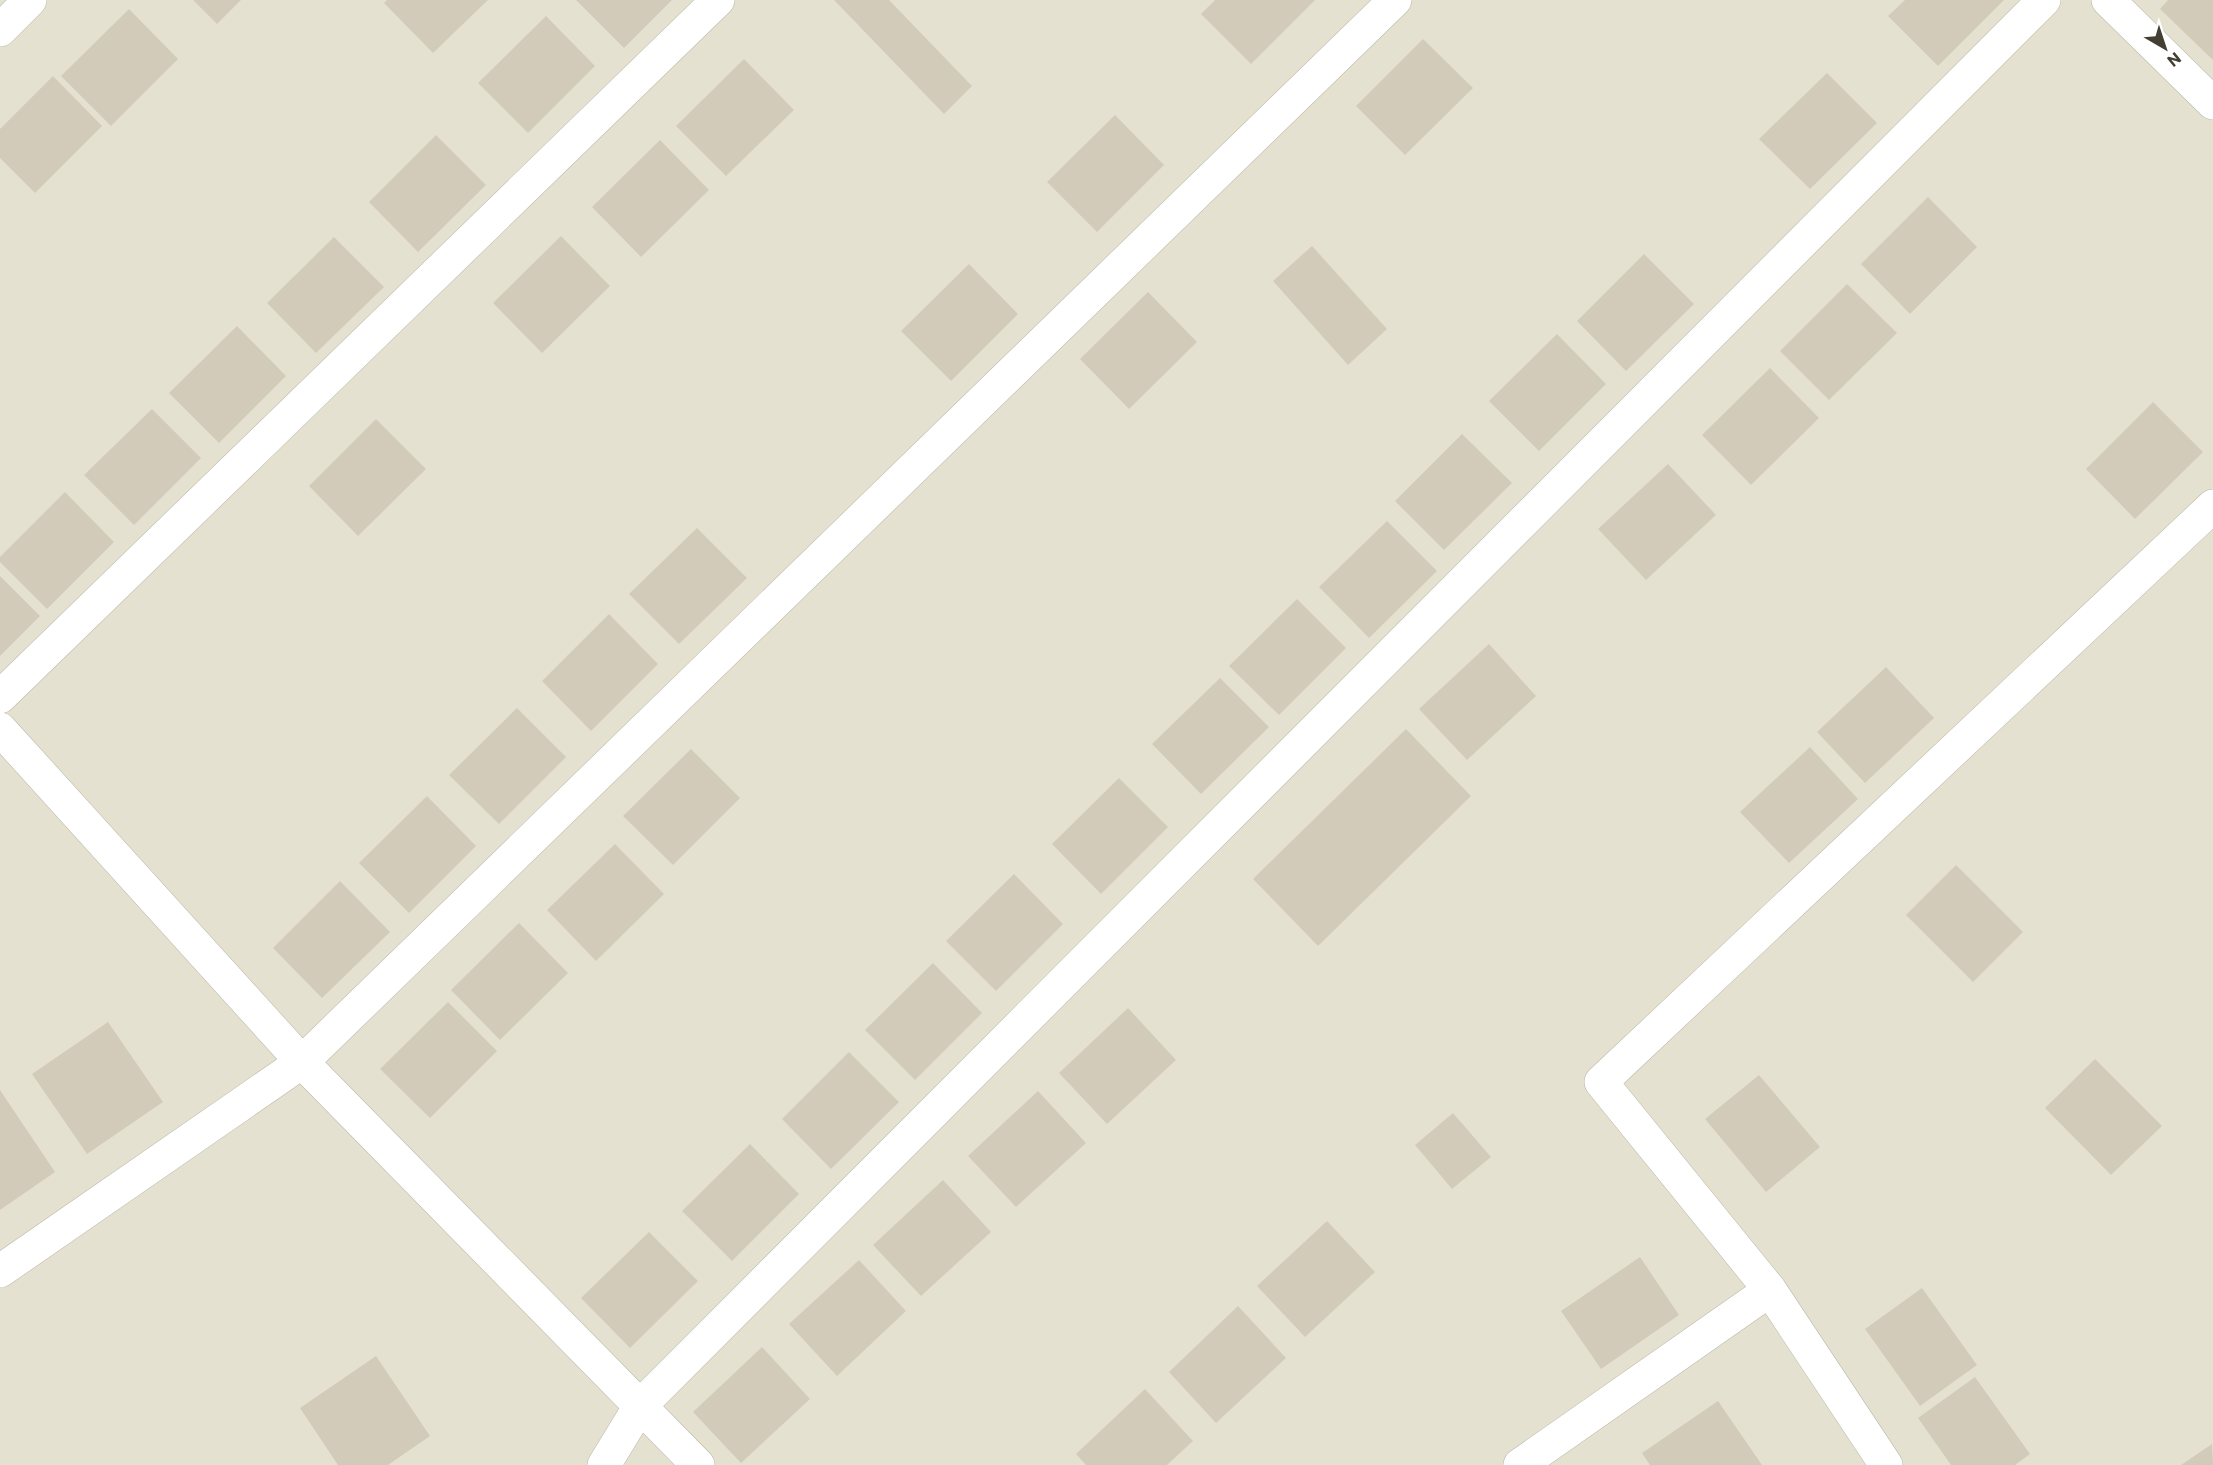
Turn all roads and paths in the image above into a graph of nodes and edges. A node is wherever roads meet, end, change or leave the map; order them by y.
1 (30, 0) edge
2 (718, 0) edge
3 (1395, 0) edge
4 (2044, 0) edge
5 (2108, 0) edge
6 (0, 30) edge
7 (2213, 103) edge
8 (2213, 506) edge
9 (0, 697) edge
10 (0, 729) edge
11 (302, 1062) junction
12 (0, 1271) edge
13 (1770, 1290) junction
14 (640, 1406) junction
15 (604, 1465) edge
16 (698, 1465) edge
17 (1520, 1465) edge
18 (1886, 1465) edge

1 - 6 street
2 - 9 street
3 - 11 street
4 - 14 street
5 - 7 street
8 - 13 street
10 - 11 street
11 - 12 street
11 - 14 street
13 - 17 street
13 - 18 street
14 - 15 street
14 - 16 street

